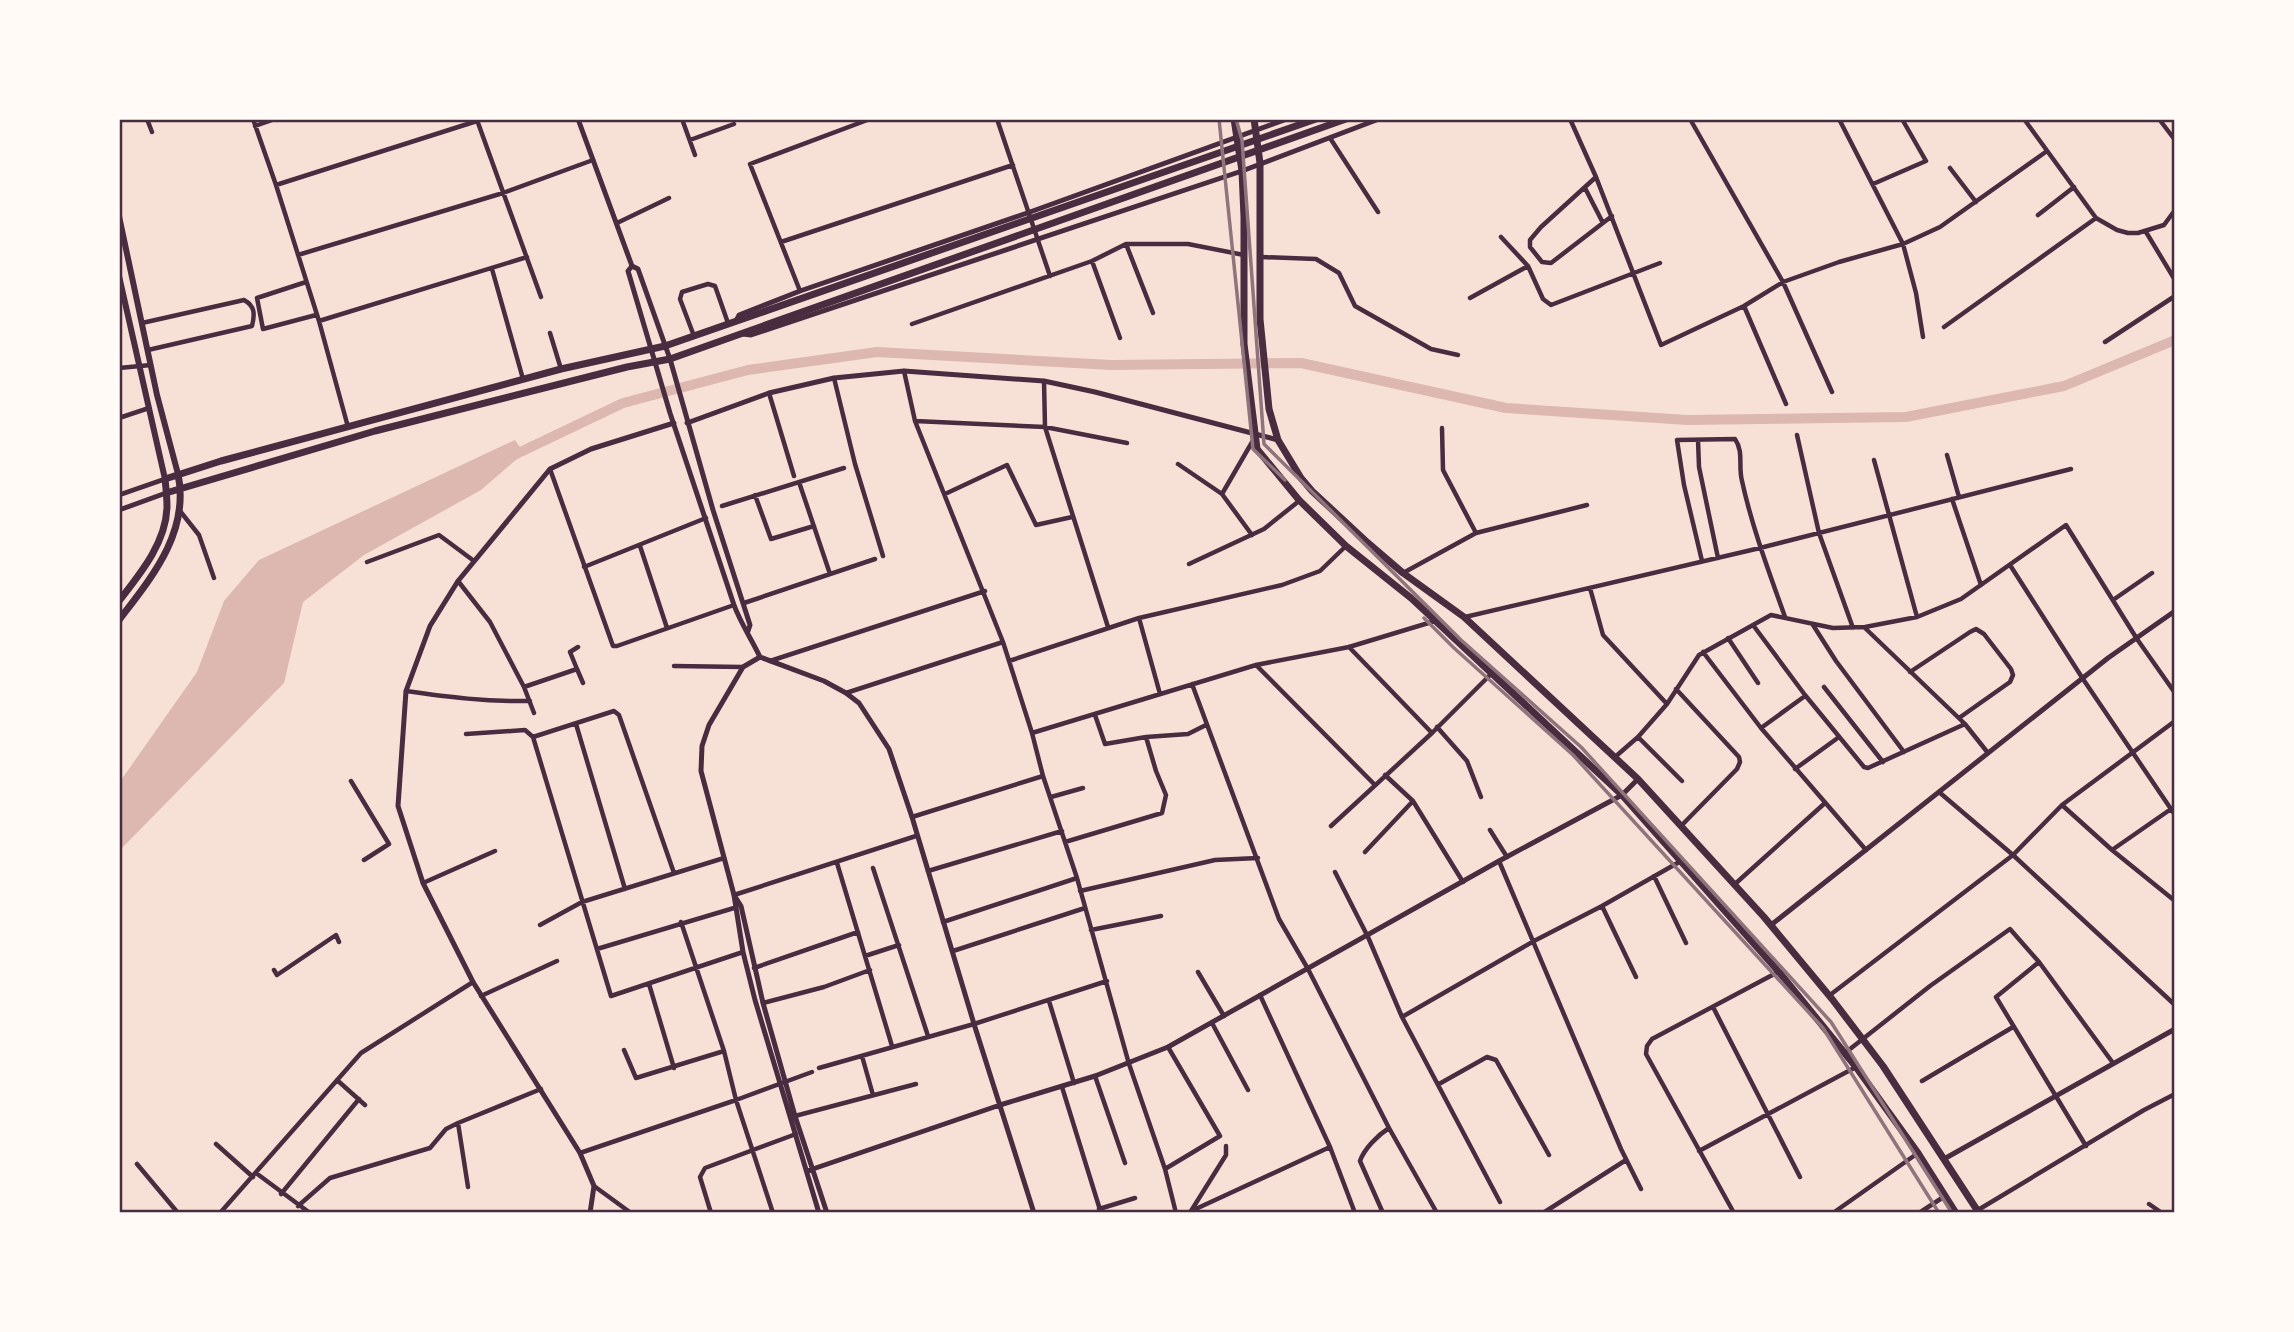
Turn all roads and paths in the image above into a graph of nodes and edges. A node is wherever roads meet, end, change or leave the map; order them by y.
1 (147, 119) edge
2 (253, 119) edge
3 (275, 119) edge
4 (579, 119) edge
5 (682, 119) edge
6 (870, 119) edge
7 (997, 119) edge
8 (1234, 119) edge
9 (1254, 119) edge
10 (1287, 119) edge
11 (1316, 119) edge
12 (1346, 119) edge
13 (1379, 119) edge
14 (1570, 119) edge
15 (1690, 119) edge
16 (1839, 119) edge
17 (1902, 119) edge
18 (2024, 119) edge
19 (2159, 119) edge
20 (477, 120) edge
21 (734, 124) dead end
22 (255, 126) junction
23 (1256, 130) junction
24 (152, 132) dead end
25 (1237, 136) junction
26 (1329, 137) junction
27 (690, 140) junction
28 (2175, 140) edge
29 (2047, 151) junction
30 (695, 155) dead end
31 (594, 159) junction
32 (1260, 163) junction
33 (1013, 165) junction
34 (1950, 168) dead end
35 (1242, 171) junction
36 (1597, 177) junction
37 (1873, 184) junction
38 (276, 185) junction
39 (2074, 187) junction
40 (1585, 188) junction
41 (503, 194) junction
42 (669, 198) dead end
43 (1976, 202) junction
44 (2175, 210) edge
45 (1030, 212) junction
46 (1378, 212) dead end
47 (2038, 215) dead end
48 (119, 216) edge
49 (1612, 216) junction
50 (2096, 218) junction
51 (617, 223) junction
52 (1603, 223) junction
53 (2146, 232) junction
54 (1501, 237) dead end
55 (1037, 238) junction
56 (780, 242) junction
57 (1126, 244) junction
58 (1902, 244) junction
59 (298, 255) junction
60 (1244, 256) junction
61 (527, 257) junction
62 (1261, 257) junction
63 (1092, 261) junction
64 (1660, 263) dead end
65 (1528, 266) junction
66 (632, 267) junction
67 (492, 269) junction
68 (1633, 272) junction
69 (119, 276) edge
70 (1050, 276) junction
71 (2175, 280) edge
72 (306, 282) junction
73 (1783, 282) junction
74 (800, 291) junction
75 (2175, 296) edge
76 (541, 297) dead end
77 (1471, 298) dead end
78 (1744, 306) junction
79 (1153, 313) dead end
80 (316, 315) junction
81 (318, 321) junction
82 (142, 323) junction
83 (732, 323) junction
84 (912, 324) dead end
85 (1944, 327) dead end
86 (745, 332) junction
87 (550, 333) dead end
88 (694, 337) junction
89 (1923, 337) dead end
90 (1120, 338) dead end
91 (2105, 342) dead end
92 (666, 346) junction
93 (652, 349) junction
94 (148, 350) junction
95 (1458, 355) dead end
96 (670, 359) junction
97 (657, 362) junction
98 (151, 365) junction
99 (138, 366) junction
100 (119, 368) edge
101 (561, 369) junction
102 (904, 371) junction
103 (834, 378) junction
104 (523, 379) junction
105 (1044, 381) junction
106 (1832, 392) dead end
107 (769, 393) junction
108 (1786, 404) dead end
109 (149, 408) junction
110 (119, 418) edge
111 (915, 421) junction
112 (674, 423) junction
113 (687, 423) junction
114 (348, 427) junction
115 (1045, 427) junction
116 (1442, 428) dead end
117 (1797, 435) dead end
118 (1255, 436) junction
119 (1278, 440) junction
120 (1698, 440) junction
121 (1127, 443) dead end
122 (1947, 455) dead end
123 (1874, 460) dead end
124 (1178, 464) dead end
125 (844, 468) dead end
126 (2071, 469) dead end
127 (550, 470) junction
128 (178, 474) junction
129 (794, 476) dead end
130 (165, 479) junction
131 (799, 482) junction
132 (181, 489) junction
133 (166, 493) junction
134 (945, 494) junction
135 (1222, 494) junction
136 (119, 495) edge
137 (755, 495) junction
138 (1959, 497) junction
139 (1952, 499) junction
140 (1299, 500) junction
141 (1587, 505) dead end
142 (722, 506) dead end
143 (119, 510) edge
144 (180, 510) junction
145 (1887, 516) junction
146 (1072, 517) junction
147 (706, 518) junction
148 (814, 526) junction
149 (1476, 533) junction
150 (1819, 533) junction
151 (1252, 535) junction
152 (640, 545) junction
153 (1346, 546) junction
154 (1760, 548) junction
155 (883, 556) dead end
156 (1718, 558) junction
157 (875, 559) dead end
158 (474, 561) junction
159 (1702, 561) junction
160 (367, 562) dead end
161 (1189, 564) dead end
162 (2010, 565) junction
163 (584, 567) junction
164 (1403, 573) junction
165 (2152, 573) dead end
166 (830, 574) junction
167 (214, 578) dead end
168 (458, 582) junction
169 (1981, 585) junction
170 (1590, 588) junction
171 (985, 592) junction
172 (2113, 600) junction
173 (119, 601) edge
174 (744, 603) junction
175 (734, 605) junction
176 (2175, 611) edge
177 (1464, 617) junction
178 (1917, 617) junction
179 (1139, 618) junction
180 (1785, 618) junction
181 (119, 620) edge
182 (1435, 621) junction
183 (1753, 625) junction
184 (1813, 625) junction
185 (1108, 627) junction
186 (1865, 627) junction
187 (667, 628) junction
188 (1853, 628) junction
189 (748, 631) junction
190 (1728, 638) junction
191 (2137, 639) junction
192 (1003, 642) junction
193 (1349, 647) junction
194 (578, 648) dead end
195 (1703, 652) junction
196 (760, 657) junction
197 (770, 661) junction
198 (1009, 661) junction
199 (1256, 665) junction
200 (674, 666) dead end
201 (743, 667) junction
202 (577, 669) junction
203 (1910, 672) junction
204 (1493, 673) junction
205 (2083, 679) junction
206 (583, 683) dead end
207 (1758, 683) dead end
208 (1192, 684) junction
209 (524, 687) junction
210 (1824, 687) dead end
211 (1676, 689) junction
212 (406, 691) junction
213 (2175, 693) edge
214 (846, 694) junction
215 (1160, 694) junction
216 (1805, 695) junction
217 (530, 701) junction
218 (1667, 704) junction
219 (534, 713) dead end
220 (1095, 715) junction
221 (1959, 719) junction
222 (2175, 721) edge
223 (576, 724) junction
224 (1965, 724) junction
225 (1206, 725) junction
226 (1437, 727) junction
227 (1761, 728) junction
228 (1032, 733) junction
229 (1432, 733) junction
230 (466, 734) dead end
231 (533, 737) junction
232 (1146, 737) junction
233 (1638, 737) junction
234 (1839, 737) junction
235 (2134, 751) junction
236 (1904, 752) junction
237 (1988, 753) junction
238 (1615, 757) junction
239 (1883, 762) junction
240 (1795, 769) junction
241 (1385, 775) junction
242 (1042, 776) junction
243 (1639, 779) junction
244 (351, 781) dead end
245 (1682, 782) dead end
246 (1375, 785) junction
247 (1083, 788) dead end
248 (1939, 792) junction
249 (1622, 795) junction
250 (1050, 797) junction
251 (1481, 797) dead end
252 (1413, 801) junction
253 (1825, 803) junction
254 (2062, 805) junction
255 (2171, 809) junction
256 (2175, 815) edge
257 (912, 817) junction
258 (1331, 826) dead end
259 (1681, 826) junction
260 (1490, 830) dead end
261 (1062, 831) junction
262 (916, 836) junction
263 (1065, 842) junction
264 (495, 850) dead end
265 (1866, 850) junction
266 (2112, 850) junction
267 (1365, 852) dead end
268 (2013, 855) junction
269 (1507, 857) junction
270 (724, 858) junction
271 (1258, 858) junction
272 (364, 860) dead end
273 (1499, 861) junction
274 (1682, 861) junction
275 (837, 863) junction
276 (873, 868) dead end
277 (928, 871) junction
278 (1335, 872) dead end
279 (674, 873) junction
280 (1654, 876) junction
281 (1077, 878) junction
282 (1463, 882) junction
283 (423, 883) junction
284 (1735, 885) junction
285 (625, 889) junction
286 (1080, 891) junction
287 (734, 895) junction
288 (2175, 901) edge
289 (582, 902) junction
290 (1602, 906) junction
291 (734, 908) junction
292 (1085, 908) junction
293 (1161, 916) dead end
294 (681, 922) junction
295 (943, 922) junction
296 (540, 925) dead end
297 (1771, 925) junction
298 (1091, 930) junction
299 (858, 932) junction
300 (1367, 937) junction
301 (1534, 941) junction
302 (340, 942) dead end
303 (1686, 943) dead end
304 (899, 945) junction
305 (597, 949) junction
306 (953, 951) junction
307 (743, 952) junction
308 (865, 956) junction
309 (556, 961) dead end
310 (2039, 962) junction
311 (697, 968) junction
312 (754, 968) junction
313 (274, 970) dead end
314 (870, 970) junction
315 (1308, 970) junction
316 (1198, 972) dead end
317 (1779, 972) junction
318 (1636, 977) dead end
319 (1107, 981) junction
320 (473, 982) junction
321 (649, 984) junction
322 (1260, 995) junction
323 (1829, 995) junction
324 (481, 996) junction
325 (1049, 1001) junction
326 (763, 1003) junction
327 (2175, 1005) edge
328 (1713, 1006) junction
329 (1224, 1016) junction
330 (1402, 1017) junction
331 (1212, 1023) junction
332 (974, 1024) junction
333 (2013, 1027) junction
334 (2175, 1029) edge
335 (928, 1037) junction
336 (1863, 1039) junction
337 (892, 1046) junction
338 (1168, 1048) junction
339 (624, 1050) dead end
340 (724, 1051) junction
341 (1845, 1053) junction
342 (863, 1056) junction
343 (2113, 1063) junction
344 (1129, 1064) junction
345 (1856, 1067) junction
346 (674, 1068) junction
347 (819, 1068) dead end
348 (812, 1072) dead end
349 (1095, 1076) junction
350 (337, 1080) junction
351 (1922, 1081) dead end
352 (784, 1083) junction
353 (1074, 1083) junction
354 (916, 1084) dead end
355 (1439, 1084) junction
356 (1062, 1087) junction
357 (541, 1089) junction
358 (1248, 1090) dead end
359 (2175, 1094) edge
360 (873, 1095) junction
361 (2054, 1096) junction
362 (359, 1099) junction
363 (736, 1100) junction
364 (365, 1105) dead end
365 (1000, 1105) junction
366 (1766, 1113) junction
367 (795, 1116) junction
368 (458, 1122) junction
369 (1389, 1128) junction
370 (796, 1134) junction
371 (216, 1144) dead end
372 (1226, 1146) dead end
373 (2086, 1146) junction
374 (1330, 1147) junction
375 (752, 1150) junction
376 (1699, 1151) junction
377 (580, 1153) junction
378 (1918, 1153) junction
379 (1549, 1155) dead end
380 (1944, 1159) junction
381 (1626, 1160) junction
382 (1125, 1163) dead end
383 (137, 1164) dead end
384 (1165, 1169) junction
385 (809, 1170) junction
386 (255, 1175) junction
387 (1800, 1177) dead end
388 (594, 1186) junction
389 (468, 1187) dead end
390 (1640, 1189) dead end
391 (281, 1194) junction
392 (1945, 1196) junction
393 (1135, 1198) dead end
394 (1500, 1202) dead end
395 (2149, 1204) dead end
396 (298, 1206) junction
397 (1100, 1211) edge
398 (1189, 1212) edge
399 (1354, 1212) edge
400 (1978, 1212) edge
401 (178, 1213) edge
402 (220, 1213) edge
403 (310, 1213) edge
404 (332, 1213) edge
405 (590, 1213) edge
406 (631, 1213) edge
407 (711, 1213) edge
408 (773, 1213) edge
409 (819, 1213) edge
410 (827, 1213) edge
411 (1034, 1213) edge
412 (1176, 1213) edge
413 (1346, 1213) edge
414 (1383, 1213) edge
415 (1437, 1213) edge
416 (1543, 1213) edge
417 (1734, 1213) edge
418 (1833, 1213) edge
419 (1919, 1213) edge
420 (1955, 1213) edge
421 (2162, 1213) edge

1 - 24 street
2 - 22 street
3 - 22 street
4 - 31 street
5 - 27 street
6 - 56 street
7 - 33 street
8 - 25 main road
9 - 23 main road
10 - 23 street
11 - 83 main road
12 - 86 main road
13 - 26 street
14 - 36 street
15 - 73 street
16 - 37 street
17 - 37 street
18 - 29 street
19 - 28 street
20 - 38 street
20 - 41 street
21 - 27 street
22 - 38 street
23 - 25 street
23 - 32 main road
25 - 35 main road
25 - 45 street
26 - 32 street
26 - 46 street
27 - 30 street
29 - 39 street
29 - 43 street
31 - 41 street
31 - 51 street
32 - 35 street
32 - 62 main road
33 - 45 street
33 - 56 street
34 - 43 street
35 - 55 street
35 - 60 main road
36 - 40 street
36 - 49 street
37 - 58 street
38 - 59 street
39 - 47 street
39 - 50 street
40 - 52 street
40 - 52 street
41 - 59 street
41 - 61 street
42 - 51 street
43 - 58 street
44 - 53 street
45 - 55 street
45 - 74 street
48 - 82 main road
49 - 52 street
49 - 68 street
50 - 53 street
50 - 85 street
51 - 66 street
53 - 71 street
54 - 65 street
55 - 70 street
55 - 86 street
56 - 74 street
57 - 60 street
57 - 63 street
57 - 79 street
58 - 73 street
58 - 89 street
59 - 72 street
60 - 118 main road
61 - 67 street
61 - 76 street
62 - 95 street
62 - 119 main road
63 - 70 street
63 - 90 street
64 - 68 street
65 - 68 street
65 - 77 street
66 - 92 street
66 - 93 street
67 - 81 street
67 - 104 street
68 - 78 street
69 - 99 main road
70 - 84 street
72 - 80 street
72 - 80 street
73 - 78 street
73 - 106 street
74 - 83 street
75 - 91 street
78 - 108 street
80 - 81 street
81 - 114 street
82 - 94 main road
82 - 94 street
83 - 88 main road
83 - 88 street
86 - 96 main road
87 - 101 street
88 - 92 main road
92 - 93 main road
92 - 96 street
93 - 97 street
93 - 101 main road
94 - 98 main road
96 - 97 main road
96 - 113 street
97 - 112 street
97 - 132 main road
98 - 99 street
98 - 128 main road
99 - 100 street
99 - 109 main road
101 - 104 main road
102 - 103 street
102 - 105 street
102 - 111 street
103 - 107 street
103 - 155 street
104 - 114 main road
105 - 115 street
105 - 118 street
107 - 113 street
107 - 129 street
109 - 110 street
109 - 130 main road
111 - 115 street
111 - 134 street
112 - 127 street
112 - 147 street
113 - 174 street
114 - 128 main road
115 - 121 street
115 - 146 street
116 - 149 street
117 - 150 street
118 - 119 street
118 - 135 street
118 - 140 main road
119 - 164 main road
120 - 154 street
120 - 156 street
120 - 159 street
122 - 138 street
123 - 145 street
124 - 135 street
125 - 131 street
126 - 138 street
127 - 158 street
127 - 163 street
128 - 130 main road
128 - 132 main road
130 - 133 main road
130 - 136 street
131 - 137 street
131 - 148 street
132 - 133 main road
132 - 144 main road
133 - 143 street
133 - 173 main road
134 - 146 street
134 - 171 street
135 - 151 street
137 - 142 street
137 - 148 street
138 - 139 street
139 - 145 street
139 - 169 street
140 - 151 street
140 - 153 main road
141 - 149 street
144 - 167 street
144 - 181 main road
145 - 150 street
145 - 178 street
146 - 185 street
147 - 152 street
147 - 175 street
148 - 166 street
149 - 164 street
150 - 154 street
150 - 188 street
151 - 161 street
152 - 163 street
152 - 187 street
153 - 179 street
153 - 182 main road
154 - 156 street
154 - 180 street
156 - 159 street
157 - 166 street
158 - 160 street
158 - 168 street
159 - 170 street
162 - 169 street
162 - 172 street
162 - 205 street
163 - 187 street
164 - 177 main road
165 - 172 street
166 - 174 street
168 - 209 street
168 - 212 street
169 - 178 street
170 - 177 street
170 - 218 street
171 - 192 street
171 - 197 street
172 - 191 street
174 - 189 street
175 - 187 street
175 - 189 street
176 - 191 street
177 - 238 main road
178 - 186 street
179 - 185 street
179 - 215 street
180 - 183 street
180 - 184 street
182 - 193 street
182 - 204 main road
183 - 190 street
183 - 216 street
184 - 188 street
184 - 236 street
185 - 198 street
186 - 188 street
186 - 203 street
189 - 196 street
190 - 195 street
190 - 207 street
191 - 205 street
191 - 213 street
192 - 198 street
192 - 214 street
193 - 199 street
193 - 229 street
194 - 202 street
195 - 211 street
195 - 227 street
196 - 197 street
196 - 201 street
197 - 214 street
198 - 228 street
199 - 208 street
199 - 246 street
200 - 201 street
201 - 270 street
202 - 206 street
202 - 209 street
203 - 221 street
203 - 221 street
204 - 226 street
204 - 249 main road
205 - 235 street
205 - 237 street
208 - 215 street
208 - 225 street
209 - 217 street
210 - 239 street
211 - 218 street
211 - 259 street
212 - 217 street
212 - 283 street
214 - 257 street
215 - 220 street
216 - 227 street
216 - 234 street
217 - 219 street
218 - 233 street
220 - 228 street
220 - 232 street
221 - 224 street
222 - 235 street
223 - 231 street
223 - 279 street
223 - 285 street
224 - 236 street
224 - 237 street
225 - 232 street
225 - 271 street
226 - 229 street
226 - 251 street
227 - 240 street
228 - 242 street
229 - 241 street
230 - 231 street
231 - 289 street
232 - 263 street
233 - 238 street
233 - 245 street
234 - 239 street
234 - 240 street
235 - 254 street
235 - 255 street
236 - 239 street
237 - 248 street
238 - 243 main road
240 - 253 street
241 - 246 street
241 - 252 street
242 - 250 street
242 - 257 street
243 - 249 street
243 - 259 main road
244 - 272 street
246 - 258 street
247 - 250 street
248 - 265 street
248 - 268 street
249 - 269 street
249 - 274 main road
250 - 261 street
252 - 267 street
252 - 282 street
253 - 265 street
253 - 284 street
254 - 266 street
254 - 268 street
255 - 256 street
255 - 266 street
257 - 262 street
259 - 284 main road
260 - 269 street
261 - 263 street
261 - 277 street
262 - 275 street
262 - 277 street
263 - 281 street
264 - 283 street
265 - 297 street
266 - 288 street
268 - 323 street
268 - 327 street
269 - 273 street
270 - 279 street
270 - 287 street
271 - 286 street
271 - 315 street
273 - 282 street
273 - 301 street
274 - 280 street
274 - 317 main road
275 - 287 street
275 - 299 street
276 - 304 street
277 - 295 street
278 - 300 street
279 - 285 street
280 - 290 street
280 - 303 street
281 - 286 street
281 - 295 street
282 - 300 street
283 - 320 street
284 - 297 main road
285 - 289 street
286 - 292 street
287 - 291 street
287 - 312 street
289 - 296 street
289 - 305 street
290 - 301 street
290 - 318 street
291 - 294 street
291 - 307 street
292 - 298 street
292 - 306 street
293 - 298 street
294 - 305 street
294 - 311 street
295 - 306 street
297 - 323 main road
298 - 319 street
299 - 308 street
299 - 312 street
300 - 315 street
300 - 330 street
301 - 330 street
301 - 381 street
302 - 313 street
304 - 308 street
304 - 335 street
305 - 321 street
306 - 332 street
307 - 311 street
307 - 352 street
308 - 314 street
309 - 324 street
310 - 333 street
310 - 336 street
310 - 343 street
311 - 321 street
311 - 340 street
312 - 326 street
314 - 326 street
314 - 337 street
315 - 322 street
315 - 369 street
316 - 329 street
317 - 328 street
317 - 341 main road
319 - 325 street
319 - 344 street
320 - 324 street
320 - 350 street
321 - 346 street
322 - 329 street
322 - 374 street
323 - 336 main road
324 - 357 street
325 - 332 street
325 - 353 street
326 - 352 street
328 - 366 street
328 - 376 street
329 - 331 street
330 - 355 street
331 - 338 street
331 - 358 street
332 - 335 street
332 - 365 street
333 - 351 street
333 - 361 street
334 - 343 street
335 - 337 street
336 - 341 street
336 - 380 main road
337 - 342 street
338 - 344 street
338 - 384 street
339 - 346 street
340 - 346 street
340 - 363 street
341 - 345 main road
342 - 347 street
342 - 360 street
343 - 361 street
344 - 349 street
344 - 384 street
345 - 366 street
345 - 378 main road
348 - 352 street
349 - 353 street
349 - 382 street
350 - 362 street
350 - 386 street
352 - 363 street
352 - 367 street
352 - 370 street
353 - 356 street
354 - 360 street
355 - 379 street
355 - 394 street
356 - 365 street
356 - 397 street
357 - 368 street
357 - 377 street
359 - 373 street
360 - 367 street
361 - 373 street
361 - 380 street
362 - 364 street
362 - 391 street
363 - 375 street
363 - 377 street
365 - 385 street
365 - 411 street
366 - 376 street
366 - 387 street
367 - 385 street
368 - 389 street
368 - 396 street
369 - 414 street
369 - 415 street
370 - 375 street
370 - 385 street
371 - 386 street
372 - 398 street
373 - 400 street
374 - 398 street
374 - 399 street
375 - 407 street
375 - 408 street
376 - 417 street
377 - 388 street
378 - 392 main road
378 - 418 street
380 - 400 main road
381 - 390 street
381 - 416 street
383 - 401 street
384 - 412 street
385 - 409 street
385 - 410 street
386 - 391 street
386 - 402 street
388 - 405 street
388 - 406 street
391 - 396 street
392 - 419 street
392 - 420 main road
393 - 397 street
395 - 421 street
396 - 403 street
399 - 413 street
403 - 404 street

